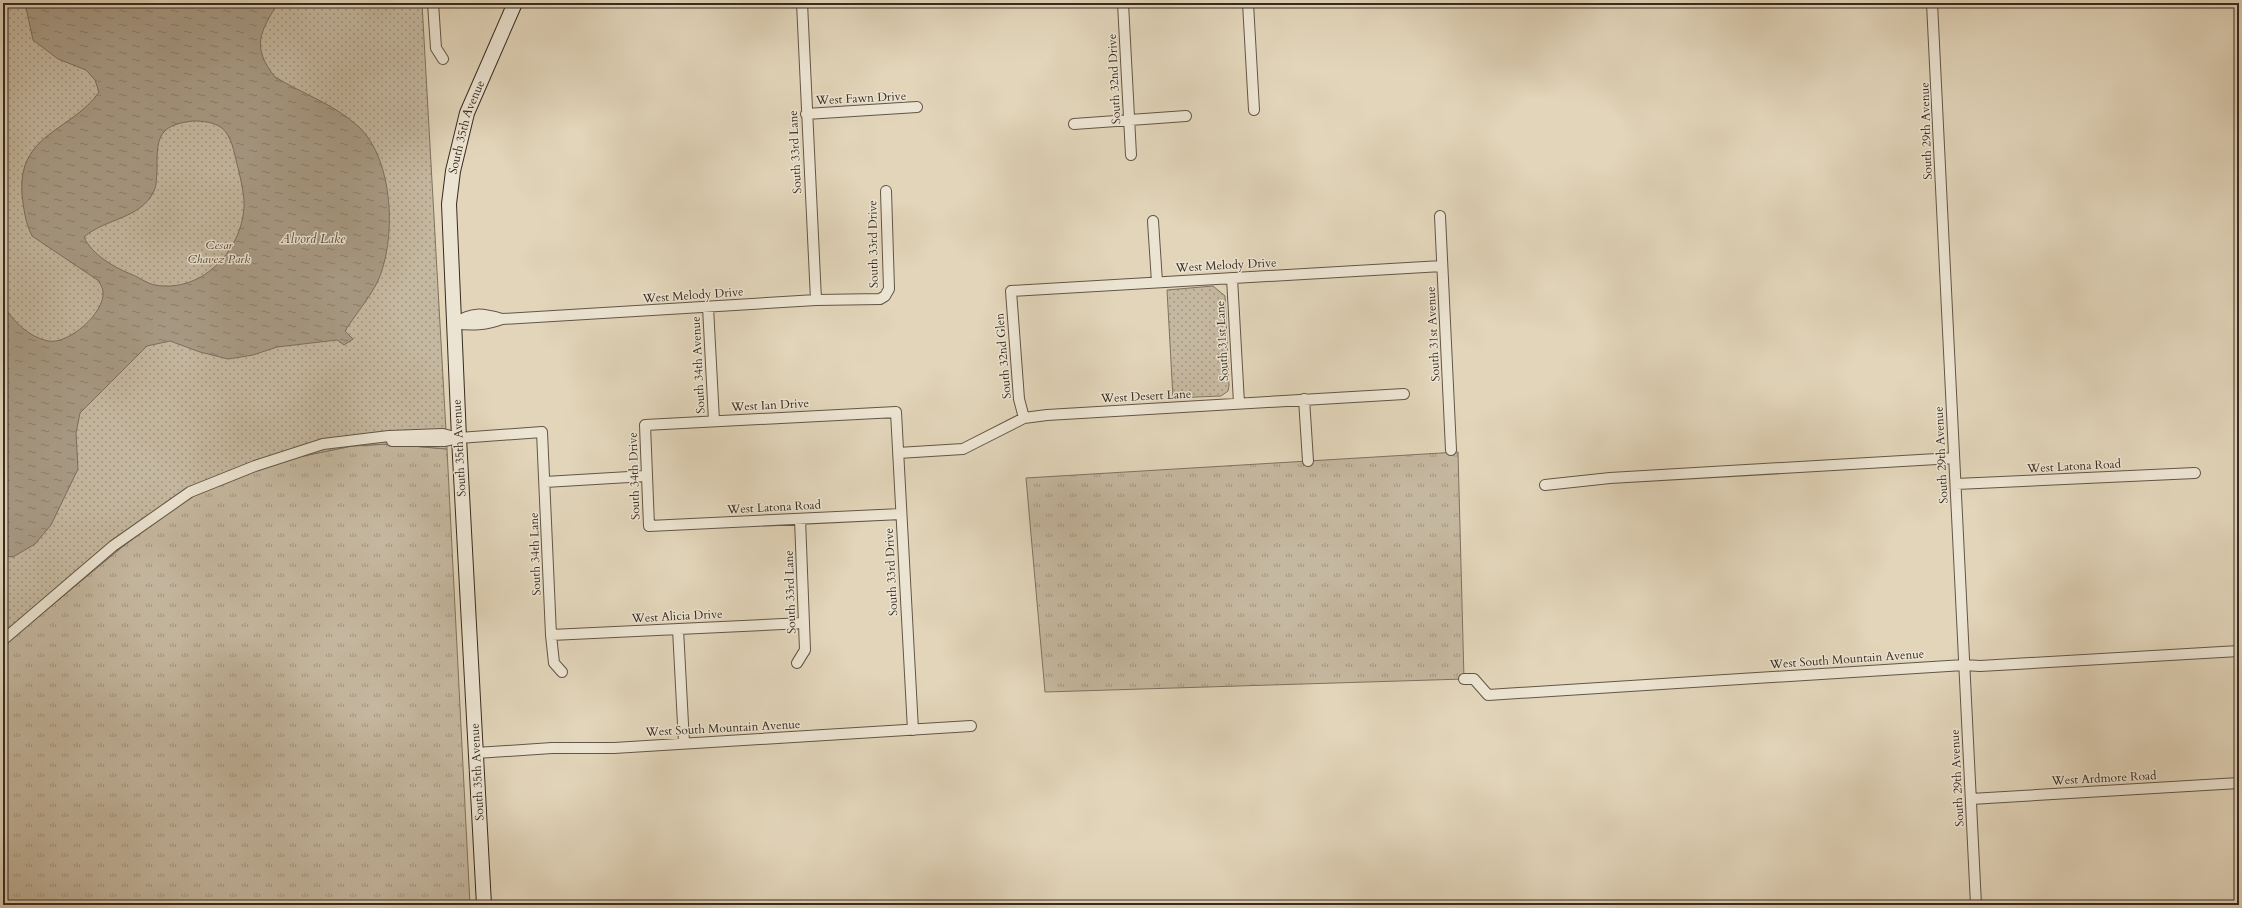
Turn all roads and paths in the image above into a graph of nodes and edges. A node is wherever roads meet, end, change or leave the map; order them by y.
1 (433, 3) edge
2 (515, 3) edge
3 (802, 3) edge
4 (1124, 3) edge
5 (1248, 3) edge
6 (1932, 3) edge
7 (443, 59) dead end
8 (917, 108) dead end
9 (1254, 110) dead end
10 (806, 114) junction
11 (1186, 116) dead end
12 (1129, 120) junction
13 (1074, 124) dead end
14 (1131, 154) dead end
15 (886, 191) dead end
16 (1440, 216) dead end
17 (1153, 221) dead end
18 (1442, 266) junction
19 (1232, 278) junction
20 (1157, 282) junction
21 (1010, 291) joint
22 (885, 296) joint
23 (816, 300) junction
24 (708, 307) junction
25 (454, 323) junction
26 (1404, 394) dead end
27 (1304, 399) junction
28 (1239, 403) junction
29 (896, 412) joint
30 (1024, 418) junction
31 (714, 421) junction
32 (645, 425) joint
33 (458, 438) junction
34 (1451, 450) dead end
35 (898, 452) junction
36 (1954, 458) junction
37 (1308, 461) dead end
38 (2195, 473) dead end
39 (646, 476) junction
40 (545, 482) junction
41 (1956, 484) junction
42 (1545, 485) dead end
43 (901, 514) junction
44 (800, 519) junction
45 (648, 526) joint
46 (804, 623) junction
47 (678, 629) junction
48 (551, 635) junction
49 (3, 640) edge
50 (2239, 651) edge
51 (797, 662) dead end
52 (1964, 665) junction
53 (562, 672) dead end
54 (1464, 679) dead end
55 (971, 726) dead end
56 (913, 730) junction
57 (684, 743) junction
58 (476, 753) junction
59 (2239, 783) edge
60 (1971, 799) junction
61 (484, 905) edge
62 (1976, 905) edge

1 - 7 street
2 - 25 main road, South 35th Avenue
3 - 10 street, South 33rd Lane
4 - 12 street, South 32nd Drive
5 - 9 street
6 - 36 street, South 29th Avenue
8 - 10 street, West Fawn Drive
10 - 23 street, South 33rd Lane
11 - 12 street
12 - 13 street
12 - 14 street, South 32nd Drive
15 - 22 street, South 33rd Drive
16 - 18 street, South 31st Avenue
17 - 20 street
18 - 19 street, West Melody Drive
18 - 34 street, South 31st Avenue
19 - 20 street, West Melody Drive
19 - 28 street, South 31st Lane
20 - 21 street, West Melody Drive
21 - 30 street, South 32nd Glen
22 - 23 street, West Melody Drive
23 - 24 street, West Melody Drive
24 - 25 street, West Melody Drive
24 - 31 street, South 34th Avenue
25 - 33 main road, South 35th Avenue
26 - 27 street, West Desert Lane
27 - 28 street, West Desert Lane
27 - 37 street
28 - 30 street, West Desert Lane
29 - 31 street, West Ian Drive
29 - 35 street, South 33rd Drive
30 - 35 street, West Desert Lane
31 - 32 street, West Ian Drive
32 - 39 street, South 34th Drive
33 - 40 street, South 34th Lane
33 - 49 street
33 - 58 main road, South 35th Avenue
35 - 43 street, South 33rd Drive
36 - 41 street, South 29th Avenue
36 - 42 street
38 - 41 street, West Latona Road
39 - 40 street
39 - 45 street, South 34th Drive
40 - 48 street, South 34th Lane
41 - 52 street, South 29th Avenue
43 - 44 street, West Latona Road
43 - 56 street, South 33rd Drive
44 - 45 street, West Latona Road
44 - 46 street, South 33rd Lane
46 - 47 street, West Alicia Drive
46 - 51 street, South 33rd Lane
47 - 48 street, West Alicia Drive
47 - 57 street
48 - 53 street, South 34th Lane
50 - 52 street, West South Mountain Avenue
52 - 54 street, West South Mountain Avenue
52 - 60 street, South 29th Avenue
55 - 56 street, West South Mountain Avenue
56 - 57 street, West South Mountain Avenue
57 - 58 street, West South Mountain Avenue
58 - 61 main road, South 35th Avenue
59 - 60 street, West Ardmore Road
60 - 62 street, South 29th Avenue

